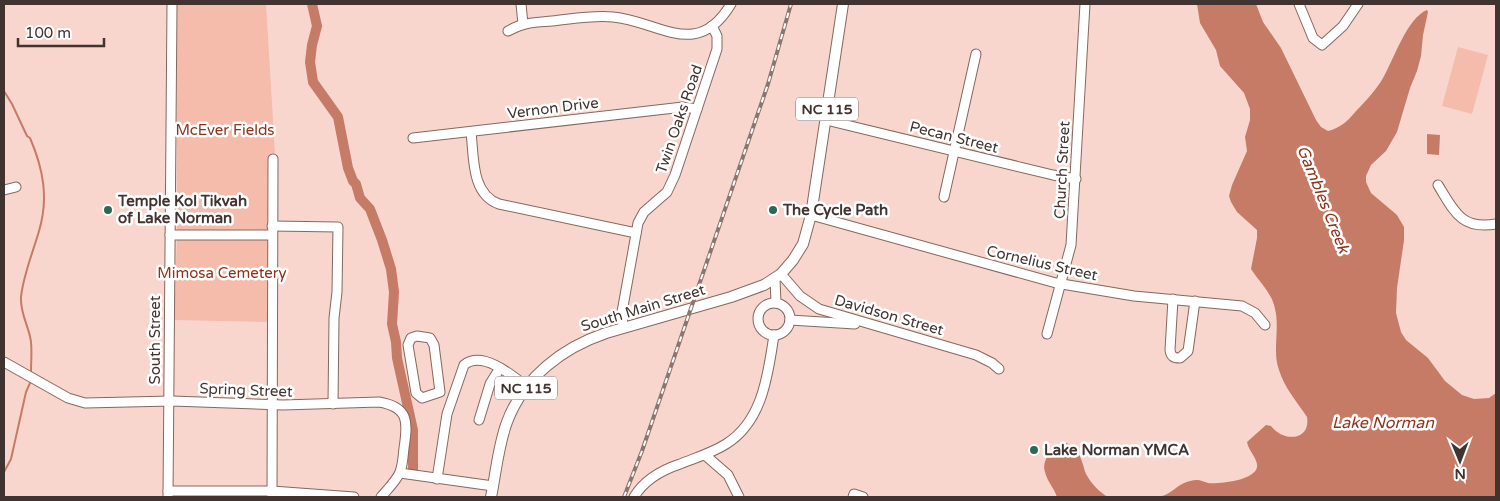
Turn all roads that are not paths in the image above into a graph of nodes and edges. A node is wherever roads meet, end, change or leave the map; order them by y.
1 (172, 4) edge
2 (521, 4) edge
3 (731, 4) edge
4 (843, 4) edge
5 (1085, 4) edge
6 (1299, 4) edge
7 (1358, 4) edge
8 (523, 24) junction
9 (712, 26) junction
10 (508, 31) dead end
11 (976, 54) dead end
12 (697, 109) junction
13 (826, 120) junction
14 (471, 132) junction
15 (413, 138) dead end
16 (955, 151) junction
17 (273, 159) dead end
18 (1076, 179) junction
19 (1438, 185) dead end
20 (16, 187) dead end
21 (4, 190) edge
22 (944, 198) dead end
23 (811, 215) junction
24 (1496, 224) edge
25 (272, 231) junction
26 (636, 233) junction
27 (170, 235) junction
28 (778, 276) junction
29 (1061, 284) junction
30 (1173, 300) junction
31 (1194, 301) junction
32 (776, 303) junction
33 (790, 320) junction
34 (873, 325) junction
35 (1265, 325) dead end
36 (623, 328) junction
37 (1047, 334) dead end
38 (774, 335) junction
39 (4, 362) edge
40 (500, 368) junction
41 (999, 369) dead end
42 (527, 387) junction
43 (440, 392) junction
44 (453, 396) junction
45 (168, 401) junction
46 (273, 404) junction
47 (333, 404) junction
48 (479, 420) dead end
49 (705, 455) junction
50 (400, 473) junction
51 (437, 479) junction
52 (493, 486) junction
53 (168, 494) edge
54 (272, 494) edge
55 (354, 497) edge
56 (382, 497) edge
57 (492, 497) edge
58 (634, 497) edge
59 (739, 497) edge

1 - 27 street, South Street
2 - 8 street
3 - 9 street
4 - 13 main road, NC 115
5 - 18 street, Church Street
6 - 7 street
8 - 9 street
8 - 10 street
9 - 12 street, Twin Oaks Road
11 - 16 street
12 - 14 street, Vernon Drive
12 - 26 street, Twin Oaks Road
13 - 16 street, Pecan Street
13 - 23 main road, NC 115
14 - 15 street, Vernon Drive
14 - 26 street
16 - 18 street, Pecan Street
16 - 22 street
17 - 25 street
18 - 29 street, Church Street
19 - 24 street
20 - 21 street
23 - 28 main road, NC 115
23 - 29 street, Cornelius Street
25 - 27 street
25 - 46 street
25 - 47 street
26 - 36 street, Twin Oaks Road
27 - 45 street, South Street
28 - 32 street
28 - 34 street, Davidson Street
28 - 36 main road, South Main Street / NC 115
29 - 30 street, Cornelius Street
29 - 37 street, Church Street
30 - 31 street, Cornelius Street
30 - 31 street
31 - 35 street, Cornelius Street
32 - 33 street
32 - 38 street
33 - 34 street
33 - 38 street
34 - 41 street, Davidson Street
36 - 42 main road, South Main Street / NC 115
38 - 49 street
39 - 45 street, Spring Street
40 - 42 street
40 - 44 street
40 - 48 street
42 - 52 main road, South Main Street / NC 115
43 - 43 street
43 - 44 street
44 - 51 street
45 - 46 street, Spring Street
45 - 53 street, South Street
46 - 47 street, Spring Street
46 - 54 street
47 - 50 street, Spring Street
49 - 58 street
49 - 59 street
50 - 51 street
50 - 56 street, Spring Street
51 - 52 street
52 - 57 main road, South Main Street / NC 115
53 - 54 street
54 - 55 street

